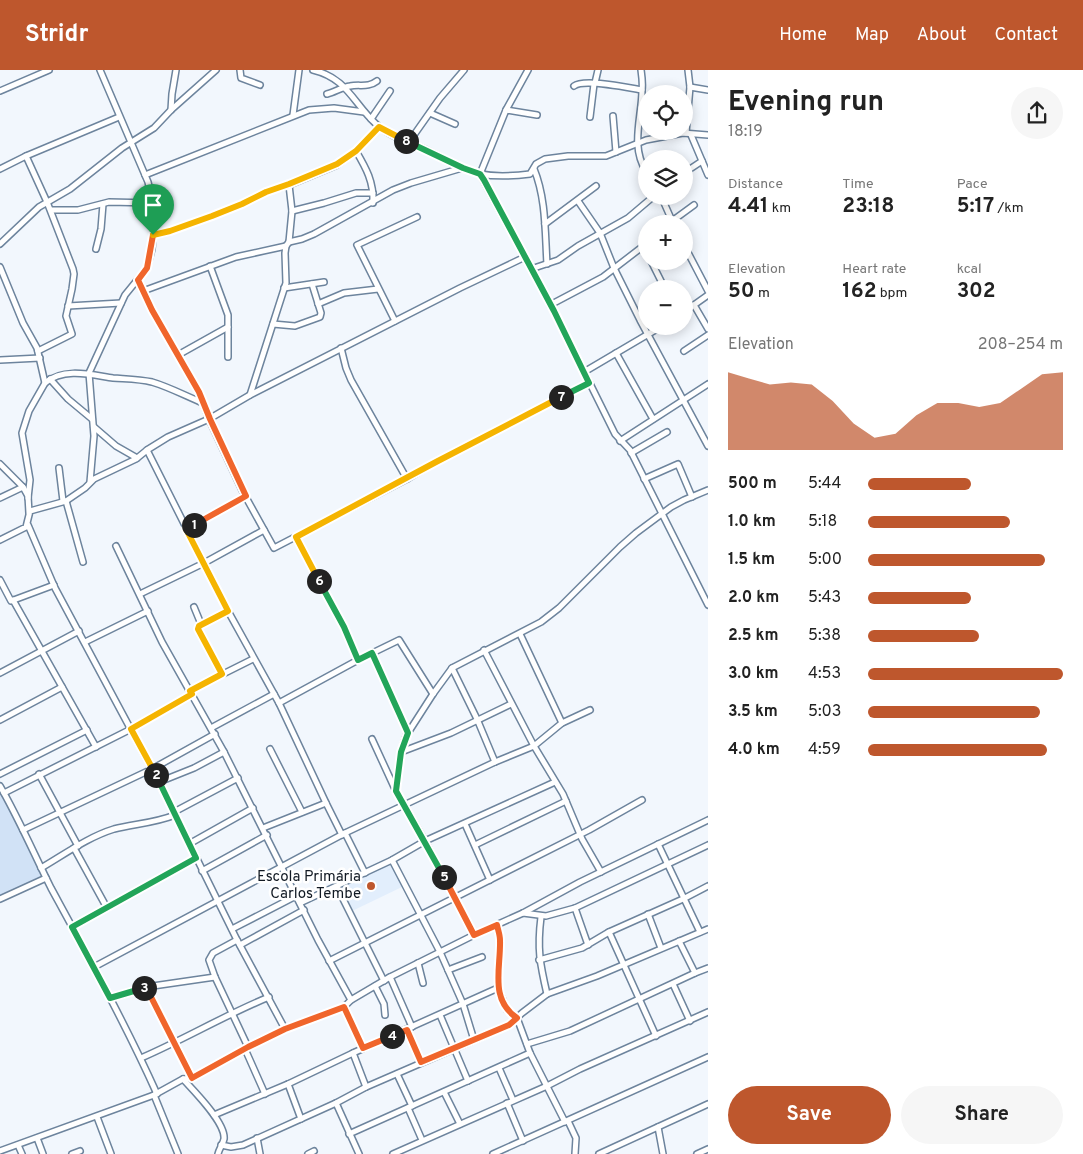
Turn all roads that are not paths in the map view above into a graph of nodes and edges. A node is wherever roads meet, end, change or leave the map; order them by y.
1 (49, 70) edge
2 (100, 70) edge
3 (176, 70) edge
4 (216, 70) edge
5 (240, 70) edge
6 (300, 70) edge
7 (313, 70) edge
8 (464, 70) edge
9 (528, 70) edge
10 (598, 70) edge
11 (641, 70) edge
12 (688, 70) edge
13 (377, 81) dead end
14 (594, 83) junction
15 (260, 85) dead end
16 (642, 85) edge
17 (690, 85) edge
18 (345, 86) junction
19 (574, 86) dead end
20 (693, 88) edge
21 (638, 89) edge
22 (708, 90) edge
23 (0, 91) edge
24 (390, 91) dead end
25 (327, 94) dead end
26 (171, 110) junction
27 (506, 110) junction
28 (364, 112) junction
29 (430, 113) junction
30 (536, 115) dead end
31 (293, 116) junction
32 (613, 116) dead end
33 (119, 117) junction
34 (590, 117) dead end
35 (371, 119) junction
36 (455, 124) dead end
37 (638, 125) edge
38 (379, 127) junction
39 (693, 134) edge
40 (708, 135) edge
41 (654, 140) edge
42 (692, 140) edge
43 (131, 142) junction
44 (409, 142) junction
45 (636, 143) junction
46 (638, 150) edge
47 (356, 151) junction
48 (616, 152) junction
49 (26, 156) junction
50 (702, 161) junction
51 (693, 167) edge
52 (463, 168) junction
53 (534, 168) junction
54 (0, 169) edge
55 (480, 174) junction
56 (145, 175) junction
57 (708, 175) edge
58 (289, 184) junction
59 (596, 186) dead end
60 (374, 193) junction
61 (578, 200) junction
62 (47, 202) junction
63 (373, 202) junction
64 (153, 203) junction
65 (103, 204) junction
66 (643, 205) edge
67 (694, 205) dead end
68 (50, 210) junction
69 (292, 211) junction
70 (681, 215) edge
71 (417, 217) dead end
72 (545, 224) junction
73 (600, 234) junction
74 (153, 235) junction
75 (0, 244) edge
76 (287, 244) junction
77 (96, 249) dead end
78 (638, 252) edge
79 (525, 257) junction
80 (693, 262) edge
81 (547, 264) junction
82 (210, 266) junction
83 (0, 267) edge
84 (531, 268) junction
85 (614, 268) junction
86 (138, 280) junction
87 (324, 282) dead end
88 (312, 284) junction
89 (284, 288) junction
90 (378, 289) junction
91 (143, 291) junction
92 (708, 291) edge
93 (708, 295) edge
94 (121, 303) junction
95 (318, 304) junction
96 (550, 305) junction
97 (694, 305) joint
98 (68, 306) junction
99 (638, 316) edge
100 (395, 320) junction
101 (272, 324) junction
102 (228, 327) junction
103 (708, 329) edge
104 (648, 335) joint
105 (708, 335) edge
106 (341, 348) junction
107 (38, 351) junction
108 (684, 351) dead end
109 (616, 353) junction
110 (178, 355) junction
111 (40, 358) junction
112 (228, 358) dead end
113 (0, 360) edge
114 (584, 372) junction
115 (89, 373) junction
116 (47, 381) junction
117 (589, 383) junction
118 (708, 384) edge
119 (250, 394) junction
120 (682, 400) junction
121 (203, 403) junction
122 (92, 419) junction
123 (210, 419) junction
124 (653, 419) junction
125 (94, 427) junction
126 (667, 432) dead end
127 (620, 441) junction
128 (708, 446) edge
129 (147, 450) junction
130 (631, 453) junction
131 (137, 458) junction
132 (0, 464) edge
133 (59, 468) dead end
134 (407, 478) junction
135 (644, 479) junction
136 (90, 482) junction
137 (23, 487) junction
138 (708, 490) edge
139 (246, 496) junction
140 (692, 497) junction
141 (0, 498) edge
142 (28, 498) junction
143 (64, 501) junction
144 (29, 513) junction
145 (662, 513) junction
146 (28, 525) junction
147 (186, 529) junction
148 (264, 530) junction
149 (296, 537) junction
150 (0, 540) edge
151 (116, 546) dead end
152 (84, 562) dead end
153 (204, 563) junction
154 (0, 580) edge
155 (54, 585) junction
156 (2, 586) edge
157 (140, 594) junction
158 (13, 600) junction
159 (708, 605) edge
160 (194, 607) dead end
161 (148, 611) junction
162 (228, 611) junction
163 (201, 624) junction
164 (79, 632) junction
165 (520, 634) junction
166 (85, 642) junction
167 (484, 650) junction
168 (42, 652) junction
169 (372, 653) junction
170 (253, 659) junction
171 (358, 660) junction
172 (452, 668) junction
173 (0, 673) edge
174 (222, 674) junction
175 (62, 687) junction
176 (190, 693) junction
177 (274, 694) junction
178 (433, 694) junction
179 (279, 703) junction
180 (511, 704) junction
181 (590, 710) dead end
182 (477, 719) junction
183 (0, 720) edge
184 (562, 723) junction
185 (211, 728) junction
186 (131, 729) junction
187 (87, 730) junction
188 (408, 733) junction
189 (215, 734) junction
190 (372, 739) dead end
191 (534, 746) junction
192 (96, 747) junction
193 (270, 749) dead end
194 (224, 752) junction
195 (401, 752) junction
196 (495, 762) junction
197 (152, 769) junction
198 (0, 774) edge
199 (39, 774) junction
200 (238, 778) junction
201 (159, 782) junction
202 (555, 782) junction
203 (0, 786) edge
204 (396, 791) junction
205 (4, 793) junction
206 (642, 800) dead end
207 (566, 801) junction
208 (326, 804) junction
209 (405, 804) junction
210 (253, 808) junction
211 (60, 811) junction
212 (302, 812) junction
213 (175, 813) junction
214 (708, 820) edge
215 (464, 824) junction
216 (263, 828) junction
217 (23, 830) junction
218 (344, 834) junction
219 (581, 834) junction
220 (267, 835) junction
221 (425, 841) junction
222 (189, 844) junction
223 (658, 844) junction
224 (708, 844) edge
225 (475, 845) junction
226 (76, 847) junction
227 (196, 858) junction
228 (392, 860) junction
229 (667, 865) junction
230 (282, 867) junction
231 (41, 868) junction
232 (202, 871) junction
233 (601, 872) junction
234 (364, 873) junction
235 (46, 878) junction
236 (490, 880) junction
237 (708, 886) edge
238 (337, 887) junction
239 (296, 896) junction
240 (455, 897) junction
241 (0, 899) edge
242 (683, 899) junction
243 (218, 901) junction
244 (300, 903) junction
245 (107, 908) junction
246 (574, 908) junction
247 (304, 910) junction
248 (523, 913) junction
249 (648, 914) junction
250 (420, 915) junction
251 (541, 917) junction
252 (497, 925) junction
253 (72, 927) junction
254 (232, 929) junction
255 (708, 929) edge
256 (609, 932) junction
257 (700, 932) junction
258 (474, 935) junction
259 (679, 941) junction
260 (238, 942) junction
261 (365, 943) junction
262 (588, 945) junction
263 (661, 948) junction
264 (440, 952) junction
265 (482, 957) dead end
266 (539, 960) junction
267 (329, 961) junction
268 (418, 963) junction
269 (624, 965) junction
270 (94, 967) junction
271 (708, 968) edge
272 (448, 970) junction
273 (695, 973) junction
274 (215, 977) junction
275 (390, 977) junction
276 (384, 981) junction
277 (423, 983) dead end
278 (673, 984) junction
279 (375, 986) junction
280 (146, 987) junction
281 (498, 988) junction
282 (547, 994) junction
283 (268, 997) junction
284 (110, 998) junction
285 (640, 998) junction
286 (351, 1000) junction
287 (463, 1004) junction
288 (344, 1007) junction
289 (232, 1012) junction
290 (708, 1012) edge
291 (385, 1015) dead end
292 (440, 1015) junction
293 (517, 1018) junction
294 (690, 1021) junction
295 (409, 1028) junction
296 (285, 1029) junction
297 (656, 1036) junction
298 (474, 1040) junction
299 (174, 1044) junction
300 (527, 1044) junction
301 (246, 1048) junction
302 (363, 1048) junction
303 (454, 1049) junction
304 (353, 1053) junction
305 (530, 1053) junction
306 (708, 1057) edge
307 (141, 1058) junction
308 (421, 1062) junction
309 (499, 1068) junction
310 (397, 1074) junction
311 (192, 1078) junction
312 (184, 1079) junction
313 (468, 1081) junction
314 (288, 1084) junction
315 (547, 1086) junction
316 (366, 1087) junction
317 (444, 1092) junction
318 (155, 1094) junction
319 (265, 1094) junction
320 (513, 1100) junction
321 (336, 1103) junction
322 (507, 1103) junction
323 (708, 1104) edge
324 (410, 1107) junction
325 (214, 1115) junction
326 (97, 1116) junction
327 (301, 1119) junction
328 (566, 1122) junction
329 (460, 1124) junction
330 (658, 1127) junction
331 (349, 1134) junction
332 (37, 1138) junction
333 (257, 1138) junction
334 (422, 1140) junction
335 (523, 1141) junction
336 (18, 1145) junction
337 (221, 1145) junction
338 (708, 1149) edge
339 (0, 1151) edge
340 (80, 1151) dead end
341 (314, 1152) dead end
342 (22, 1154) edge
343 (43, 1154) edge
344 (72, 1154) edge
345 (111, 1154) edge
346 (178, 1154) edge
347 (218, 1154) edge
348 (260, 1154) edge
349 (308, 1154) edge
350 (359, 1154) edge
351 (393, 1154) edge
352 (493, 1154) edge
353 (575, 1154) edge
354 (599, 1154) edge
355 (663, 1154) edge
356 (697, 1154) edge

1 - 23 street
2 - 33 street
3 - 26 street
4 - 26 street
5 - 15 street
6 - 31 street
7 - 18 street
8 - 29 street
9 - 27 street
10 - 14 street
11 - 16 street
12 - 17 street
13 - 18 street
14 - 19 street
14 - 21 street
14 - 34 street
18 - 25 street
18 - 28 street
20 - 22 street
24 - 35 street
26 - 43 street
27 - 30 street
27 - 55 street
28 - 31 street
28 - 35 street
29 - 36 street
29 - 44 street
31 - 56 street
32 - 48 street
33 - 43 street
33 - 49 street
35 - 38 street
37 - 45 street
38 - 44 street
38 - 47 street
39 - 40 street
41 - 45 street
42 - 50 street
43 - 56 street
43 - 62 street
44 - 52 street
45 - 46 street
45 - 48 street
47 - 58 street
47 - 60 street
48 - 53 street
49 - 54 street
49 - 62 street
50 - 51 street
50 - 57 street
52 - 55 street
52 - 63 street
53 - 55 street
53 - 72 street
55 - 79 street
56 - 64 street
58 - 69 street
58 - 74 street
59 - 61 street
60 - 63 street
60 - 69 street
61 - 72 street
61 - 73 street
62 - 68 street
62 - 75 street
63 - 76 street
64 - 65 street
64 - 74 street
65 - 68 street
65 - 77 street
66 - 73 street
67 - 70 street
68 - 98 street
69 - 76 street
71 - 90 street
72 - 81 street
73 - 81 street
73 - 85 street
74 - 86 street
76 - 82 street
76 - 89 street
78 - 85 street
79 - 84 street
79 - 100 street
80 - 92 street
81 - 84 street
82 - 91 street
82 - 102 street
83 - 107 street
84 - 96 street
85 - 96 street
85 - 99 street
86 - 91 street
86 - 94 street
87 - 88 street
88 - 89 street
88 - 95 street
89 - 101 street
90 - 95 street
90 - 100 street
91 - 110 street
93 - 97 street
94 - 98 street
94 - 115 street
95 - 101 street
96 - 114 street
97 - 103 street
98 - 107 street
100 - 106 street
101 - 119 street
102 - 110 street
102 - 112 street
104 - 109 street
104 - 120 street
105 - 108 street
106 - 119 street
106 - 134 street
107 - 111 street
109 - 114 street
109 - 124 street
110 - 121 street
111 - 113 street
111 - 116 street
114 - 117 street
115 - 116 street
115 - 121 street
115 - 122 street
116 - 122 street
116 - 142 street
117 - 127 street
117 - 134 street
118 - 120 street
119 - 123 street
120 - 124 street
120 - 128 street
121 - 123 street
122 - 125 street
123 - 129 street
123 - 139 street
124 - 127 street
125 - 131 street
125 - 136 street
126 - 130 street
127 - 130 street
129 - 131 street
129 - 147 street
130 - 135 street
131 - 136 street
132 - 137 street
133 - 143 street
134 - 149 street
135 - 140 street
135 - 145 street
136 - 143 street
137 - 141 street
137 - 142 street
138 - 140 street
139 - 147 street
139 - 148 street
140 - 145 street
142 - 144 street
143 - 144 street
143 - 152 street
144 - 146 street
145 - 159 street
145 - 165 street
146 - 150 street
146 - 155 street
147 - 153 street
148 - 149 street
148 - 153 street
149 - 171 street
151 - 157 street
153 - 157 street
153 - 162 street
154 - 156 street
155 - 158 street
155 - 164 street
156 - 158 street
157 - 161 street
158 - 168 street
160 - 163 street
161 - 166 street
161 - 176 street
162 - 163 street
162 - 170 street
163 - 174 street
164 - 166 street
164 - 168 street
165 - 167 street
165 - 184 street
166 - 186 street
167 - 172 street
167 - 180 street
168 - 173 street
168 - 175 street
169 - 171 street
169 - 178 street
169 - 188 street
170 - 174 street
170 - 177 street
171 - 179 street
172 - 178 street
172 - 182 street
174 - 176 street
175 - 183 street
175 - 187 street
176 - 185 street
176 - 186 street
177 - 179 street
177 - 185 street
178 - 188 street
179 - 208 street
180 - 182 street
180 - 191 street
181 - 184 street
182 - 195 street
182 - 196 street
184 - 191 street
185 - 189 street
186 - 192 street
186 - 197 street
187 - 192 street
187 - 198 street
188 - 195 street
189 - 194 street
189 - 197 street
190 - 204 street
191 - 196 street
191 - 202 street
192 - 199 street
193 - 212 street
194 - 200 street
194 - 201 street
195 - 204 street
196 - 209 street
197 - 201 street
197 - 211 street
199 - 205 street
199 - 211 street
200 - 210 street
200 - 213 street
201 - 213 street
202 - 207 street
202 - 215 street
203 - 205 street
204 - 209 street
205 - 217 street
206 - 219 street
207 - 219 street
207 - 225 street
208 - 212 street
208 - 218 street
209 - 218 street
209 - 221 street
210 - 216 street
210 - 222 street
211 - 217 street
211 - 226 street
212 - 216 street
213 - 222 street
213 - 226 street
214 - 223 street
215 - 221 street
215 - 225 street
216 - 220 street
217 - 231 street
218 - 230 street
218 - 234 street
219 - 233 street
219 - 236 street
220 - 230 street
220 - 232 street
221 - 228 street
221 - 240 street
222 - 227 street
223 - 229 street
223 - 233 street
224 - 229 street
225 - 236 street
226 - 231 street
226 - 245 street
227 - 232 street
227 - 245 street
228 - 234 street
228 - 250 street
229 - 242 street
229 - 246 street
230 - 239 street
230 - 243 street
231 - 235 street
232 - 243 street
233 - 248 street
234 - 238 street
235 - 241 street
235 - 253 street
236 - 240 street
237 - 242 street
238 - 244 street
238 - 261 street
239 - 244 street
239 - 254 street
240 - 250 street
240 - 258 street
242 - 249 street
242 - 257 street
243 - 254 street
243 - 270 street
244 - 247 street
245 - 253 street
246 - 251 street
246 - 262 street
247 - 260 street
247 - 267 street
248 - 251 street
248 - 252 street
249 - 256 street
249 - 263 street
250 - 261 street
250 - 264 street
251 - 266 street
252 - 258 street
252 - 281 street
253 - 270 street
254 - 260 street
255 - 257 street
256 - 262 street
256 - 269 street
257 - 259 street
258 - 264 street
259 - 263 street
259 - 273 street
260 - 274 street
260 - 283 street
261 - 267 street
261 - 276 street
262 - 266 street
263 - 269 street
264 - 268 street
264 - 272 street
265 - 272 street
266 - 282 street
267 - 286 street
268 - 275 street
268 - 277 street
269 - 282 street
269 - 285 street
270 - 284 street
271 - 273 street
272 - 287 street
273 - 278 street
274 - 280 street
274 - 289 street
275 - 276 street
275 - 295 street
276 - 279 street
278 - 285 street
278 - 294 street
279 - 286 street
279 - 291 street
280 - 284 street
280 - 299 street
281 - 287 street
281 - 293 street
282 - 293 street
283 - 289 street
283 - 296 street
284 - 307 street
285 - 297 street
285 - 300 street
286 - 288 street
287 - 292 street
287 - 298 street
288 - 296 street
288 - 302 street
289 - 299 street
289 - 301 street
290 - 294 street
292 - 295 street
292 - 303 street
293 - 298 street
293 - 300 street
294 - 297 street
295 - 302 street
295 - 308 street
296 - 301 street
297 - 315 street
298 - 303 street
299 - 307 street
299 - 311 street
300 - 305 street
301 - 311 street
301 - 319 street
302 - 304 street
303 - 308 street
303 - 313 street
304 - 314 street
304 - 316 street
305 - 309 street
305 - 315 street
306 - 328 street
307 - 318 street
308 - 310 street
309 - 313 street
309 - 320 street
310 - 316 street
310 - 324 street
311 - 312 street
312 - 318 street
312 - 325 street
313 - 317 street
314 - 319 street
314 - 327 street
315 - 320 street
315 - 328 street
316 - 321 street
317 - 324 street
317 - 329 street
318 - 326 street
318 - 346 street
319 - 325 street
320 - 322 street
321 - 327 street
321 - 331 street
322 - 329 street
322 - 335 street
323 - 330 street
324 - 331 street
324 - 334 street
325 - 337 street
326 - 332 street
326 - 345 street
327 - 333 street
328 - 335 street
328 - 353 street
329 - 334 street
330 - 354 street
330 - 355 street
331 - 350 street
332 - 336 street
332 - 343 street
333 - 337 street
333 - 348 street
334 - 351 street
335 - 352 street
336 - 339 street
336 - 342 street
337 - 347 street
338 - 356 street
340 - 344 street
341 - 349 street

